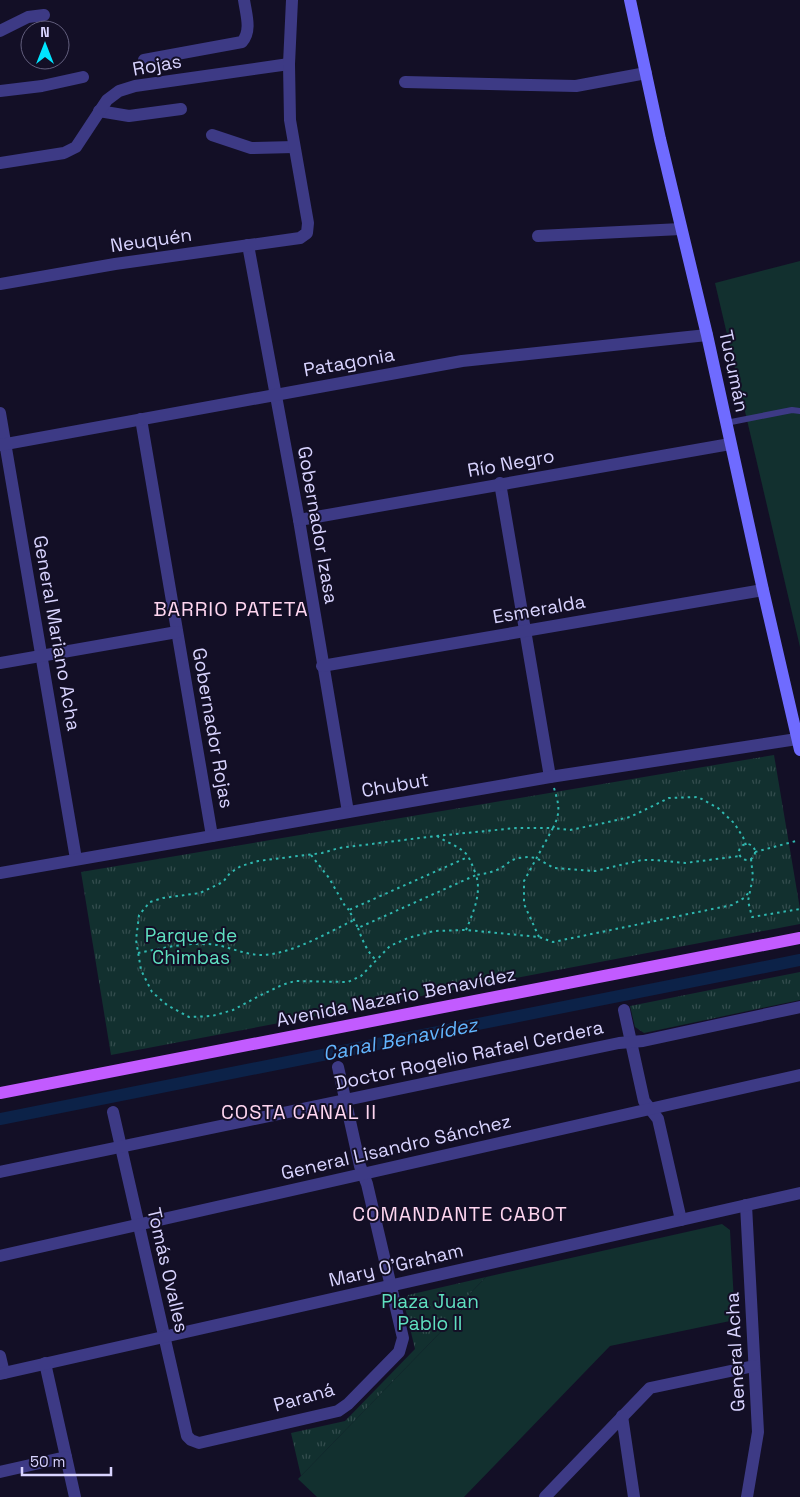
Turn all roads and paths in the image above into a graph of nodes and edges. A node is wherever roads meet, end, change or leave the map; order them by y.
1 (244, 0) edge
2 (292, 0) edge
3 (630, 0) edge
4 (44, 15) dead end
5 (0, 31) edge
6 (144, 60) dead end
7 (289, 64) junction
8 (646, 73) junction
9 (83, 76) dead end
10 (404, 82) dead end
11 (0, 91) edge
12 (181, 109) dead end
13 (99, 111) junction
14 (212, 135) dead end
15 (294, 147) junction
16 (0, 163) edge
17 (681, 229) junction
18 (538, 236) dead end
19 (248, 245) junction
20 (0, 284) edge
21 (707, 335) junction
22 (277, 394) junction
23 (800, 411) edge
24 (0, 413) edge
25 (141, 419) junction
26 (726, 423) junction
27 (3, 444) edge
28 (730, 444) junction
29 (500, 483) junction
30 (299, 520) junction
31 (762, 590) junction
32 (524, 631) junction
33 (178, 632) junction
34 (42, 656) junction
35 (0, 663) edge
36 (322, 666) junction
37 (799, 745) edge
38 (550, 777) junction
39 (348, 812) junction
40 (553, 828) junction
41 (212, 836) junction
42 (436, 836) junction
43 (796, 841) dead end
44 (746, 845) junction
45 (755, 852) junction
46 (310, 854) junction
47 (740, 856) junction
48 (468, 857) junction
49 (536, 858) junction
50 (76, 859) junction
51 (751, 859) junction
52 (0, 873) edge
53 (476, 875) junction
54 (750, 891) junction
55 (800, 909) edge
56 (349, 910) junction
57 (354, 920) junction
58 (358, 928) junction
59 (466, 930) junction
60 (539, 937) junction
61 (800, 938) edge
62 (138, 953) junction
63 (376, 960) junction
64 (800, 1007) edge
65 (624, 1010) dead end
66 (631, 1042) junction
67 (338, 1066) dead end
68 (800, 1075) edge
69 (0, 1094) edge
70 (345, 1100) junction
71 (650, 1109) junction
72 (113, 1112) dead end
73 (121, 1147) junction
74 (0, 1172) edge
75 (363, 1174) junction
76 (800, 1193) edge
77 (746, 1205) junction
78 (681, 1220) junction
79 (139, 1225) junction
80 (0, 1256) edge
81 (391, 1285) junction
82 (164, 1336) junction
83 (0, 1356) edge
84 (45, 1363) junction
85 (754, 1366) junction
86 (2, 1373) edge
87 (622, 1416) junction
88 (187, 1436) joint
89 (66, 1457) junction
90 (0, 1472) edge
91 (75, 1497) edge
92 (544, 1497) edge
93 (634, 1497) edge
94 (747, 1497) edge

1 - 6 street
2 - 7 street
3 - 8 main road, Tucumán
4 - 5 street
7 - 13 street, Rojas
7 - 15 street
8 - 10 street
8 - 17 main road, Tucumán
9 - 11 street
12 - 13 street
13 - 16 street, Rojas
14 - 15 street
15 - 19 street, Neuquén
17 - 18 street
17 - 21 main road, Tucumán
19 - 20 street, Neuquén
19 - 22 street, Gobernador Izasa
21 - 22 street, Patagonia
21 - 26 main road, Tucumán
22 - 25 street, Patagonia
22 - 30 street, Gobernador Izasa
23 - 26 lane
24 - 27 street, General Mariano Acha
25 - 27 street, Patagonia
25 - 33 street, Gobernador Rojas
26 - 28 main road, Tucumán
27 - 34 street, General Mariano Acha
28 - 29 street, Río Negro
28 - 31 main road, Tucumán
29 - 30 street, Río Negro
29 - 32 street
30 - 36 street, Gobernador Izasa
31 - 32 street, Esmeralda
31 - 37 main road, Tucumán
32 - 36 street, Esmeralda
32 - 38 street
33 - 34 street
33 - 41 street, Gobernador Rojas
34 - 35 street
34 - 50 street, General Mariano Acha
36 - 39 street, Gobernador Izasa
37 - 38 street, Chubut
38 - 39 street, Chubut
38 - 40 path
39 - 41 street, Chubut
40 - 42 path
40 - 44 path
40 - 49 path
41 - 50 street, Chubut
42 - 46 path
42 - 48 path
43 - 45 path
44 - 45 path
44 - 47 path
45 - 51 path
46 - 56 path
46 - 62 path
47 - 49 path
47 - 51 path
48 - 53 path
48 - 56 path
49 - 53 path
49 - 60 path
50 - 52 street, Chubut
51 - 54 path
53 - 58 path
53 - 59 path
54 - 55 path
54 - 60 path
56 - 57 path
57 - 58 path
57 - 62 path
58 - 63 path
59 - 60 path
59 - 63 path
61 - 69 main road, Avenida Nazario Benavídez
62 - 63 path
64 - 66 street, Doctor Rogelio Rafael Cerdera
65 - 66 street
66 - 70 street, Doctor Rogelio Rafael Cerdera
66 - 71 street
67 - 70 street
68 - 71 street, General Lisandro Sánchez
70 - 73 street, Doctor Rogelio Rafael Cerdera
70 - 75 street
71 - 75 street, General Lisandro Sánchez
71 - 78 street
72 - 73 street, Tomás Ovalles
73 - 74 street, Doctor Rogelio Rafael Cerdera
73 - 79 street, Tomás Ovalles
75 - 79 street, General Lisandro Sánchez
75 - 81 street
76 - 77 street, Mary O'Graham
77 - 78 street, Mary O'Graham
77 - 85 street, General Acha
78 - 81 street, Mary O'Graham
79 - 80 street, General Lisandro Sánchez
79 - 82 street, Tomás Ovalles
81 - 82 street, Mary O'Graham
81 - 88 street, Paraná
82 - 84 street, Mary O'Graham
82 - 88 street, Tomás Ovalles
83 - 86 street
84 - 86 street, Mary O'Graham
84 - 89 street
85 - 87 street
85 - 94 street, General Acha
87 - 92 street
87 - 93 street
89 - 90 street
89 - 91 street

